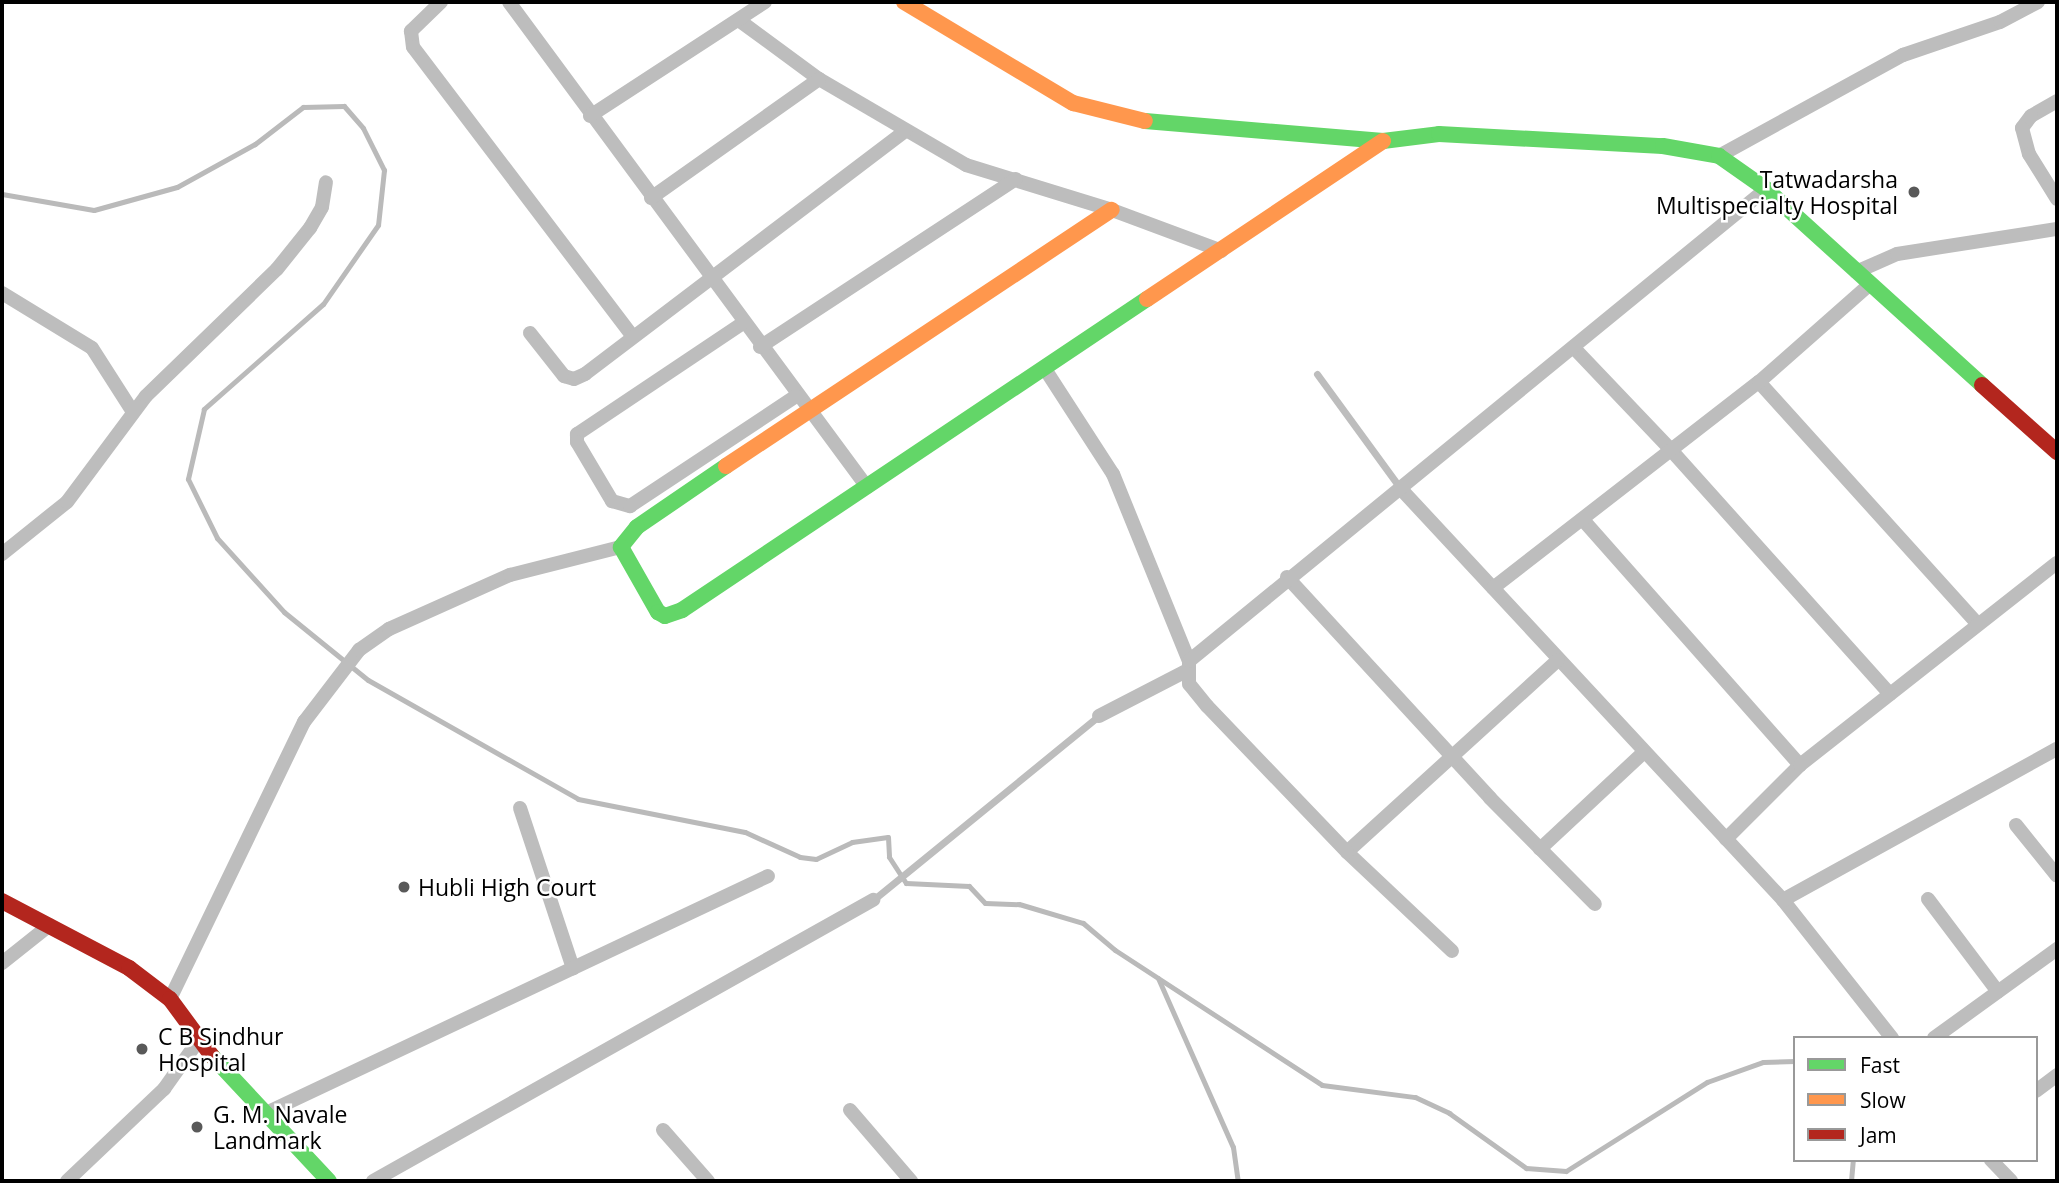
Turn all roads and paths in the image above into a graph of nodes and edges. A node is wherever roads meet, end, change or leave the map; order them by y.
1 (441, 2) edge
2 (509, 2) edge
3 (765, 2) edge
4 (904, 2) edge
5 (2038, 2) edge
6 (740, 21) junction
7 (819, 79) junction
8 (2057, 101) edge
9 (590, 116) junction
10 (905, 131) junction
11 (1383, 141) junction
12 (1719, 156) junction
13 (1016, 180) junction
14 (326, 182) dead end
15 (1766, 188) junction
16 (651, 198) junction
17 (2057, 199) edge
18 (1112, 210) junction
19 (2057, 229) edge
20 (1223, 251) junction
21 (1856, 272) junction
22 (711, 280) junction
23 (1869, 285) junction
24 (2, 293) edge
25 (743, 323) junction
26 (530, 333) dead end
27 (632, 336) junction
28 (760, 347) junction
29 (1574, 348) junction
30 (1045, 369) junction
31 (1317, 374) dead end
32 (1759, 382) junction
33 (796, 396) junction
34 (807, 410) junction
35 (133, 412) junction
36 (2054, 445) edge
37 (1671, 450) junction
38 (867, 487) junction
39 (1400, 488) junction
40 (1584, 520) junction
41 (621, 547) junction
42 (2, 554) edge
43 (2057, 563) edge
44 (1287, 577) junction
45 (1493, 588) junction
46 (1978, 624) junction
47 (1558, 660) junction
48 (1188, 666) junction
49 (1890, 694) junction
50 (1099, 716) joint
51 (2057, 749) edge
52 (1644, 752) junction
53 (1450, 754) junction
54 (1800, 765) junction
55 (520, 808) dead end
56 (2016, 825) dead end
57 (1726, 839) junction
58 (1540, 849) junction
59 (1347, 852) junction
60 (768, 876) dead end
61 (2057, 876) edge
62 (1928, 899) dead end
63 (873, 900) joint
64 (1783, 900) junction
65 (2, 901) edge
66 (1595, 904) dead end
67 (50, 925) junction
68 (2057, 949) edge
69 (1452, 951) dead end
70 (2, 963) edge
71 (573, 968) junction
72 (1998, 992) junction
73 (170, 999) junction
74 (1890, 1036) edge
75 (1937, 1036) edge
76 (198, 1041) junction
77 (2057, 1075) edge
78 (2038, 1089) edge
79 (850, 1110) dead end
80 (267, 1113) junction
81 (663, 1130) dead end
82 (1994, 1162) edge
83 (67, 1181) edge
84 (329, 1181) edge
85 (373, 1181) edge
86 (708, 1181) edge
87 (911, 1181) edge
88 (2011, 1181) edge

1 - 27 street
2 - 9 street
3 - 6 street
4 - 11 street
5 - 12 street
6 - 7 street
6 - 9 street
7 - 10 street
7 - 16 street
8 - 17 street
9 - 16 street
10 - 13 street
10 - 22 street
11 - 12 street
11 - 20 street
12 - 15 street
13 - 18 street
13 - 28 street
14 - 35 street
15 - 21 street
15 - 29 street
16 - 22 street
18 - 20 street
18 - 34 street
19 - 21 street
20 - 30 street
21 - 23 street
22 - 25 street
22 - 27 street
23 - 32 street
23 - 36 street
24 - 35 street
25 - 28 street
25 - 33 street
26 - 27 street
28 - 33 street
29 - 37 street
29 - 39 street
30 - 38 street
30 - 48 street
31 - 39 lane
32 - 37 street
32 - 46 street
33 - 34 street
34 - 38 street
34 - 41 street
35 - 42 street
37 - 40 street
37 - 49 street
38 - 41 street
39 - 44 street
39 - 45 street
40 - 45 street
40 - 54 street
41 - 73 street
43 - 46 street
44 - 48 street
44 - 53 street
45 - 47 street
46 - 49 street
47 - 52 street
47 - 53 street
48 - 50 street
48 - 59 street
49 - 54 street
50 - 63 lane
51 - 64 street
52 - 57 street
52 - 58 street
53 - 58 street
53 - 59 street
54 - 57 street
55 - 71 street
56 - 61 street
57 - 64 street
58 - 66 street
59 - 69 street
60 - 71 street
62 - 72 street
63 - 85 street
64 - 74 street
65 - 67 street
67 - 70 street
67 - 73 street
68 - 72 street
71 - 80 street
72 - 75 street
73 - 76 street
76 - 80 street
76 - 83 street
77 - 78 street
79 - 87 street
80 - 84 street
81 - 86 street
82 - 88 street

